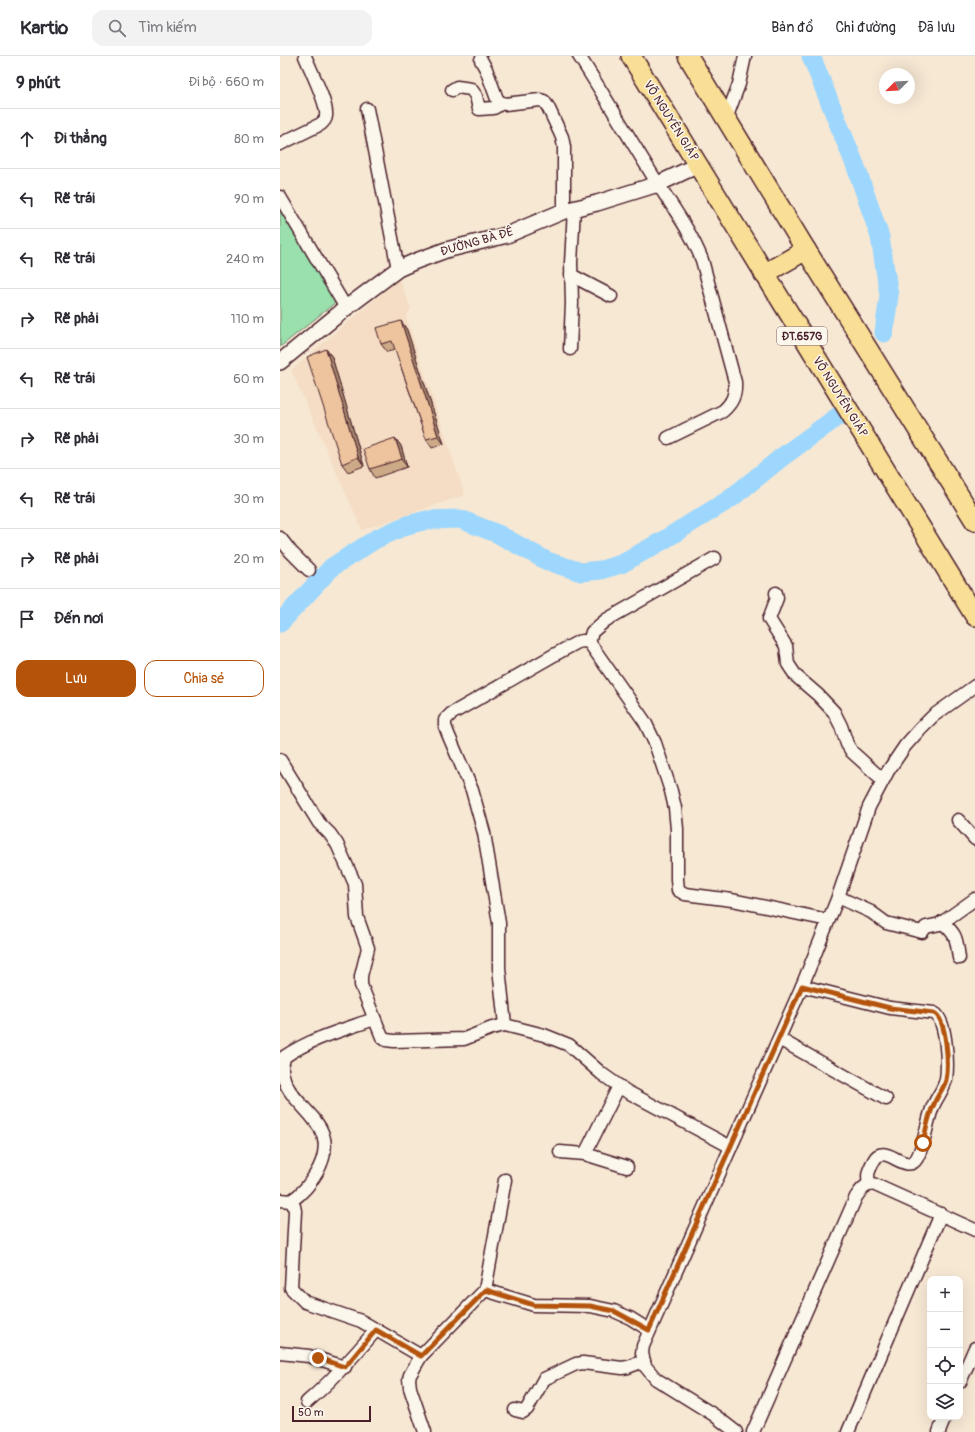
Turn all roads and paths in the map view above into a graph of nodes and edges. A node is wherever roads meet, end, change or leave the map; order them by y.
1 (305, 56) edge
2 (579, 56) edge
3 (630, 56) edge
4 (688, 56) edge
5 (745, 56) edge
6 (481, 60) dead end
7 (452, 90) dead end
8 (502, 103) junction
9 (367, 109) dead end
10 (726, 119) junction
11 (280, 144) edge
12 (698, 165) junction
13 (658, 184) junction
14 (280, 197) edge
15 (569, 210) junction
16 (806, 250) junction
17 (398, 269) junction
18 (764, 274) junction
19 (571, 275) junction
20 (611, 296) dead end
21 (346, 308) junction
22 (570, 349) dead end
23 (280, 362) edge
24 (668, 438) dead end
25 (975, 521) edge
26 (280, 538) edge
27 (715, 558) dead end
28 (309, 570) dead end
29 (776, 593) dead end
30 (975, 616) edge
31 (589, 642) junction
32 (975, 686) edge
33 (280, 760) edge
34 (883, 780) junction
35 (958, 820) dead end
36 (975, 839) edge
37 (838, 897) junction
38 (975, 899) edge
39 (828, 920) junction
40 (942, 922) junction
41 (959, 958) dead end
42 (802, 986) junction
43 (374, 1020) junction
44 (505, 1025) junction
45 (779, 1039) junction
46 (619, 1086) junction
47 (886, 1099) dead end
48 (732, 1147) junction
49 (560, 1152) dead end
50 (585, 1154) junction
51 (627, 1166) dead end
52 (505, 1180) dead end
53 (869, 1185) junction
54 (285, 1201) edge
55 (941, 1214) junction
56 (975, 1230) edge
57 (486, 1290) junction
58 (376, 1330) junction
59 (649, 1330) junction
60 (975, 1348) edge
61 (280, 1353) edge
62 (421, 1356) junction
63 (644, 1361) junction
64 (345, 1367) junction
65 (963, 1375) edge
66 (307, 1402) dead end
67 (515, 1410) dead end
68 (944, 1420) edge
69 (425, 1432) edge
70 (736, 1432) edge
71 (754, 1432) edge
72 (848, 1432) edge
73 (939, 1432) edge

1 - 11 street
2 - 13 street
3 - 12 main road, VÕ NGUYÊN GIÁP / ĐT.657G
4 - 10 main road
5 - 10 street
6 - 8 street
7 - 8 street
8 - 15 street
9 - 17 street
10 - 16 main road
12 - 13 street, ĐƯỜNG BÀ ĐÊ
12 - 18 main road, VÕ NGUYÊN GIÁP / ĐT.657G
13 - 15 street, ĐƯỜNG BÀ ĐÊ
13 - 24 street
14 - 21 street
15 - 17 street, ĐƯỜNG BÀ ĐÊ
15 - 19 street
16 - 18 main road
16 - 25 main road
17 - 21 street, ĐƯỜNG BÀ ĐÊ
18 - 30 main road, VÕ NGUYÊN GIÁP / ĐT.657G
19 - 20 street
19 - 22 street
21 - 23 street, ĐƯỜNG BÀ ĐÊ
26 - 28 street
27 - 31 street
29 - 34 street
31 - 39 street
31 - 44 street
32 - 34 street
33 - 43 street
34 - 37 street
35 - 36 street
37 - 39 street
37 - 40 street
38 - 40 street
39 - 42 street
40 - 41 street
42 - 45 street
42 - 53 street
43 - 44 street
43 - 54 street
44 - 46 street
45 - 47 street
45 - 48 street
46 - 48 street
46 - 50 street
48 - 59 street
49 - 50 street
50 - 51 street
52 - 57 street
53 - 55 street
53 - 71 street
54 - 58 street
55 - 56 street
55 - 72 street
57 - 59 street
57 - 62 street
58 - 62 street
58 - 64 street
59 - 63 street
60 - 65 street
61 - 64 street
62 - 69 street
63 - 67 street
63 - 70 street
64 - 66 street
68 - 73 street

